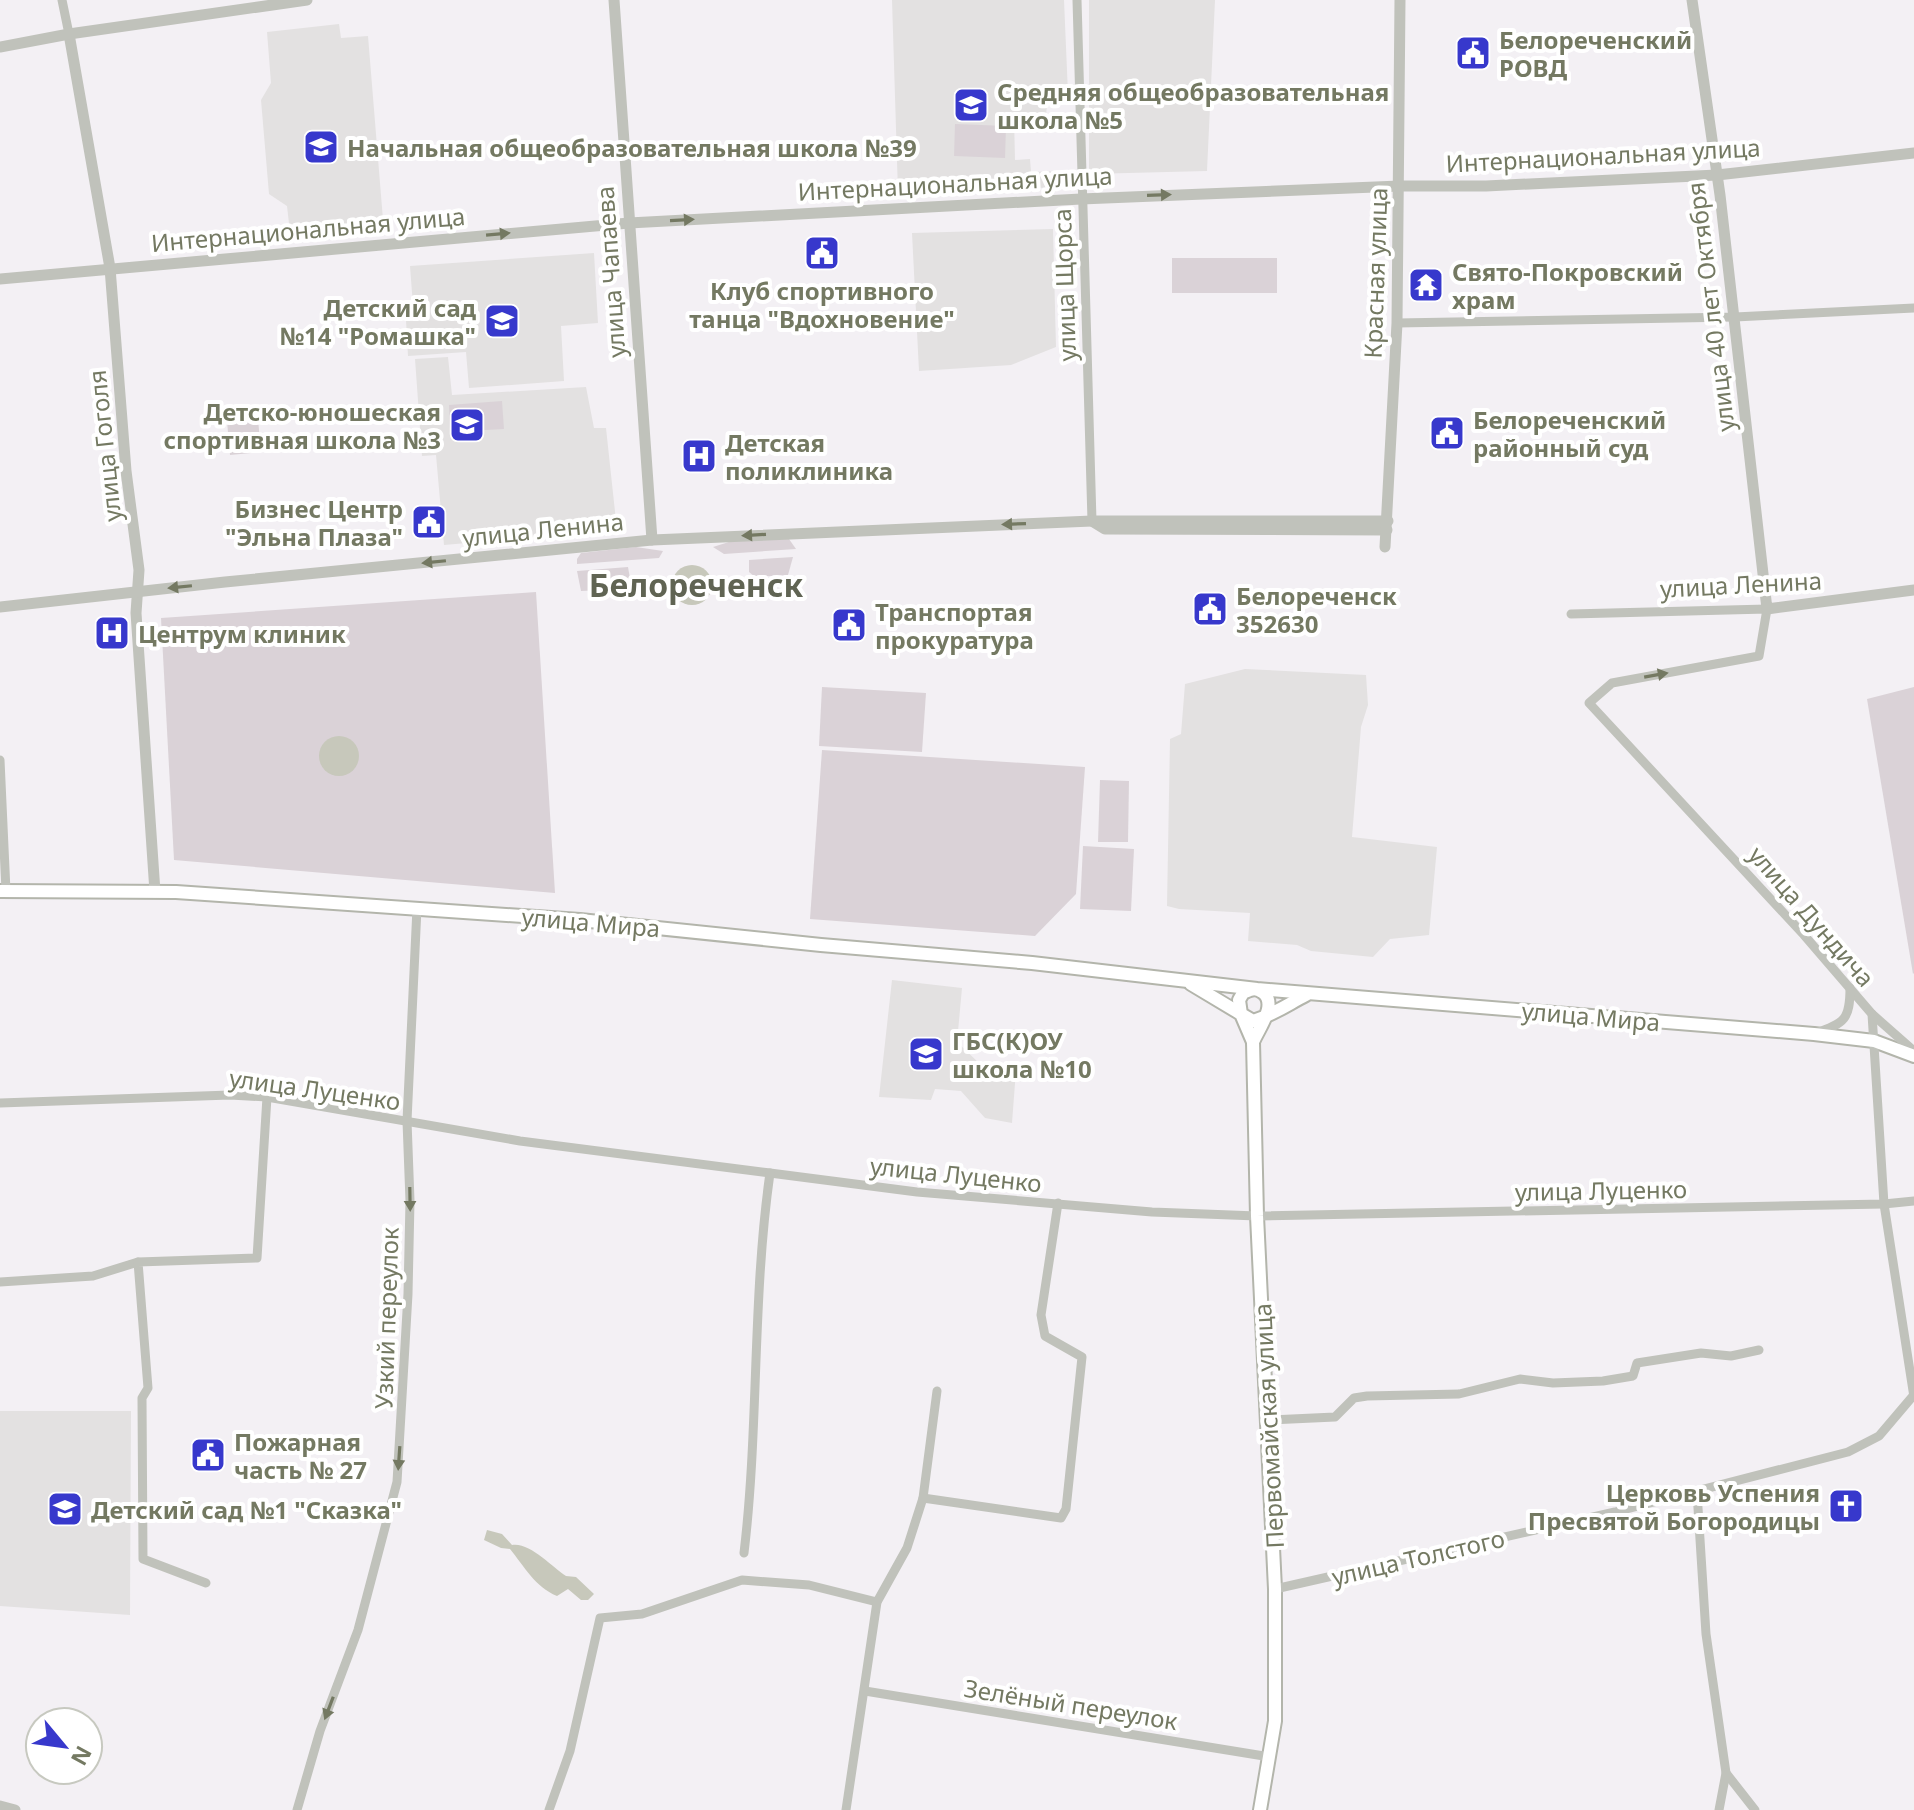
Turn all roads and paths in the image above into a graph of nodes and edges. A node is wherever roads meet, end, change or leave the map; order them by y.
1 (62, 0) edge
2 (307, 0) edge
3 (614, 0) edge
4 (1077, 0) edge
5 (1400, 0) edge
6 (1692, 0) edge
7 (69, 34) junction
8 (0, 47) edge
9 (1914, 153) edge
10 (1717, 175) junction
11 (1400, 186) junction
12 (1081, 199) junction
13 (629, 223) junction
14 (110, 268) junction
15 (0, 279) edge
16 (1914, 308) edge
17 (1735, 317) junction
18 (1397, 323) junction
19 (1092, 521) junction
20 (1387, 526) junction
21 (652, 540) junction
22 (1385, 547) dead end
23 (1914, 590) edge
24 (136, 591) junction
25 (0, 607) edge
26 (1767, 609) junction
27 (1571, 614) dead end
28 (0, 760) edge
29 (3, 891) edge
30 (155, 892) junction
31 (417, 908) junction
32 (1181, 979) junction
33 (1850, 988) junction
34 (1257, 989) junction
35 (1308, 993) junction
36 (1241, 1014) junction
37 (1266, 1014) junction
38 (1872, 1014) junction
39 (1814, 1034) junction
40 (1874, 1041) junction
41 (1253, 1042) junction
42 (1914, 1053) edge
43 (267, 1097) junction
44 (0, 1103) edge
45 (407, 1121) junction
46 (770, 1173) junction
47 (1914, 1201) edge
48 (1058, 1203) junction
49 (1884, 1204) junction
50 (1257, 1216) junction
51 (138, 1262) junction
52 (0, 1282) edge
53 (1759, 1350) dead end
54 (1910, 1354) edge
55 (937, 1391) dead end
56 (1913, 1397) edge
57 (1268, 1420) junction
58 (1697, 1492) junction
59 (923, 1498) junction
60 (744, 1553) dead end
61 (206, 1583) dead end
62 (1275, 1589) junction
63 (877, 1602) junction
64 (865, 1691) junction
65 (1270, 1757) junction
66 (1726, 1773) junction
67 (0, 1806) edge
68 (15, 1810) edge
69 (297, 1810) edge
70 (549, 1810) edge
71 (846, 1810) edge
72 (1260, 1810) edge
73 (1719, 1810) edge
74 (1755, 1810) edge

1 - 7 street, улица Гоголя
2 - 7 street
3 - 13 street, улица Чапаева
4 - 12 street, улица Щорса
5 - 11 street, Красная улица
6 - 10 street, улица 40 лет Октября
7 - 8 street
7 - 14 street, улица Гоголя
9 - 10 street, Интернациональная улица
10 - 11 street, Интернациональная улица
10 - 17 street, улица 40 лет Октября
12 -> 11 street, Интернациональная улица
11 - 18 street, Красная улица
13 -> 12 street, Интернациональная улица
12 - 19 street, улица Щорса
14 -> 13 street, Интернациональная улица
13 - 21 street, улица Чапаева
14 - 15 street, Интернациональная улица
14 - 24 street, улица Гоголя
16 - 17 street
17 - 18 street
17 - 26 street, улица 40 лет Октября
18 - 20 street, Красная улица
19 - 20 street, улица Ленина
19 -> 21 street, улица Ленина
20 - 22 street, Красная улица
21 -> 24 street, улица Ленина
23 - 26 street, улица Ленина
24 - 25 street, улица Ленина
24 - 30 street, улица Гоголя
26 - 27 street, улица Ленина
33 -> 26 street, улица Дундича
28 - 29 street
29 - 30 main road, улица Мира
30 - 31 main road, улица Мира
31 - 32 main road, улица Мира
31 - 45 street, Узкий переулок
32 - 34 main road, улица Мира
32 - 36 main road, улица Мира
33 - 38 street, улица Дундича
33 - 39 street
34 - 35 main road, улица Мира
34 - 36 main road
34 - 37 main road
35 - 37 main road
35 - 39 main road, улица Мира
36 - 37 main road
36 - 41 main road, Первомайская улица
37 - 41 main road, Первомайская улица
38 - 40 street, улица Дундича
38 - 42 street
39 - 40 main road, улица Мира
40 - 42 main road
40 - 49 street, улица Дундича
41 - 50 main road, Первомайская улица
43 - 44 street, улица Луценко
43 - 45 street, улица Луценко
43 - 51 street
45 - 46 street, улица Луценко
45 -> 69 street, Узкий переулок
46 - 48 street, улица Луценко
46 - 60 street
47 - 49 street, улица Луценко
48 - 50 street, улица Луценко
48 - 59 street
49 - 50 street, улица Луценко
49 - 54 street, улица Дундича
50 - 57 main road, Первомайская улица
51 - 52 street
51 - 61 street
53 - 57 street
54 - 56 street, улица Дундича
55 - 59 street
56 - 58 street, улица Толстого
57 - 62 main road, Первомайская улица
58 - 62 street, улица Толстого
58 - 66 street
59 - 63 street
62 - 65 main road, Первомайская улица
63 - 64 street
63 - 70 street
64 - 65 street, Зелёный переулок
64 - 71 street
65 - 72 main road, Первомайская улица
66 - 73 street
66 - 74 street
67 - 68 street

